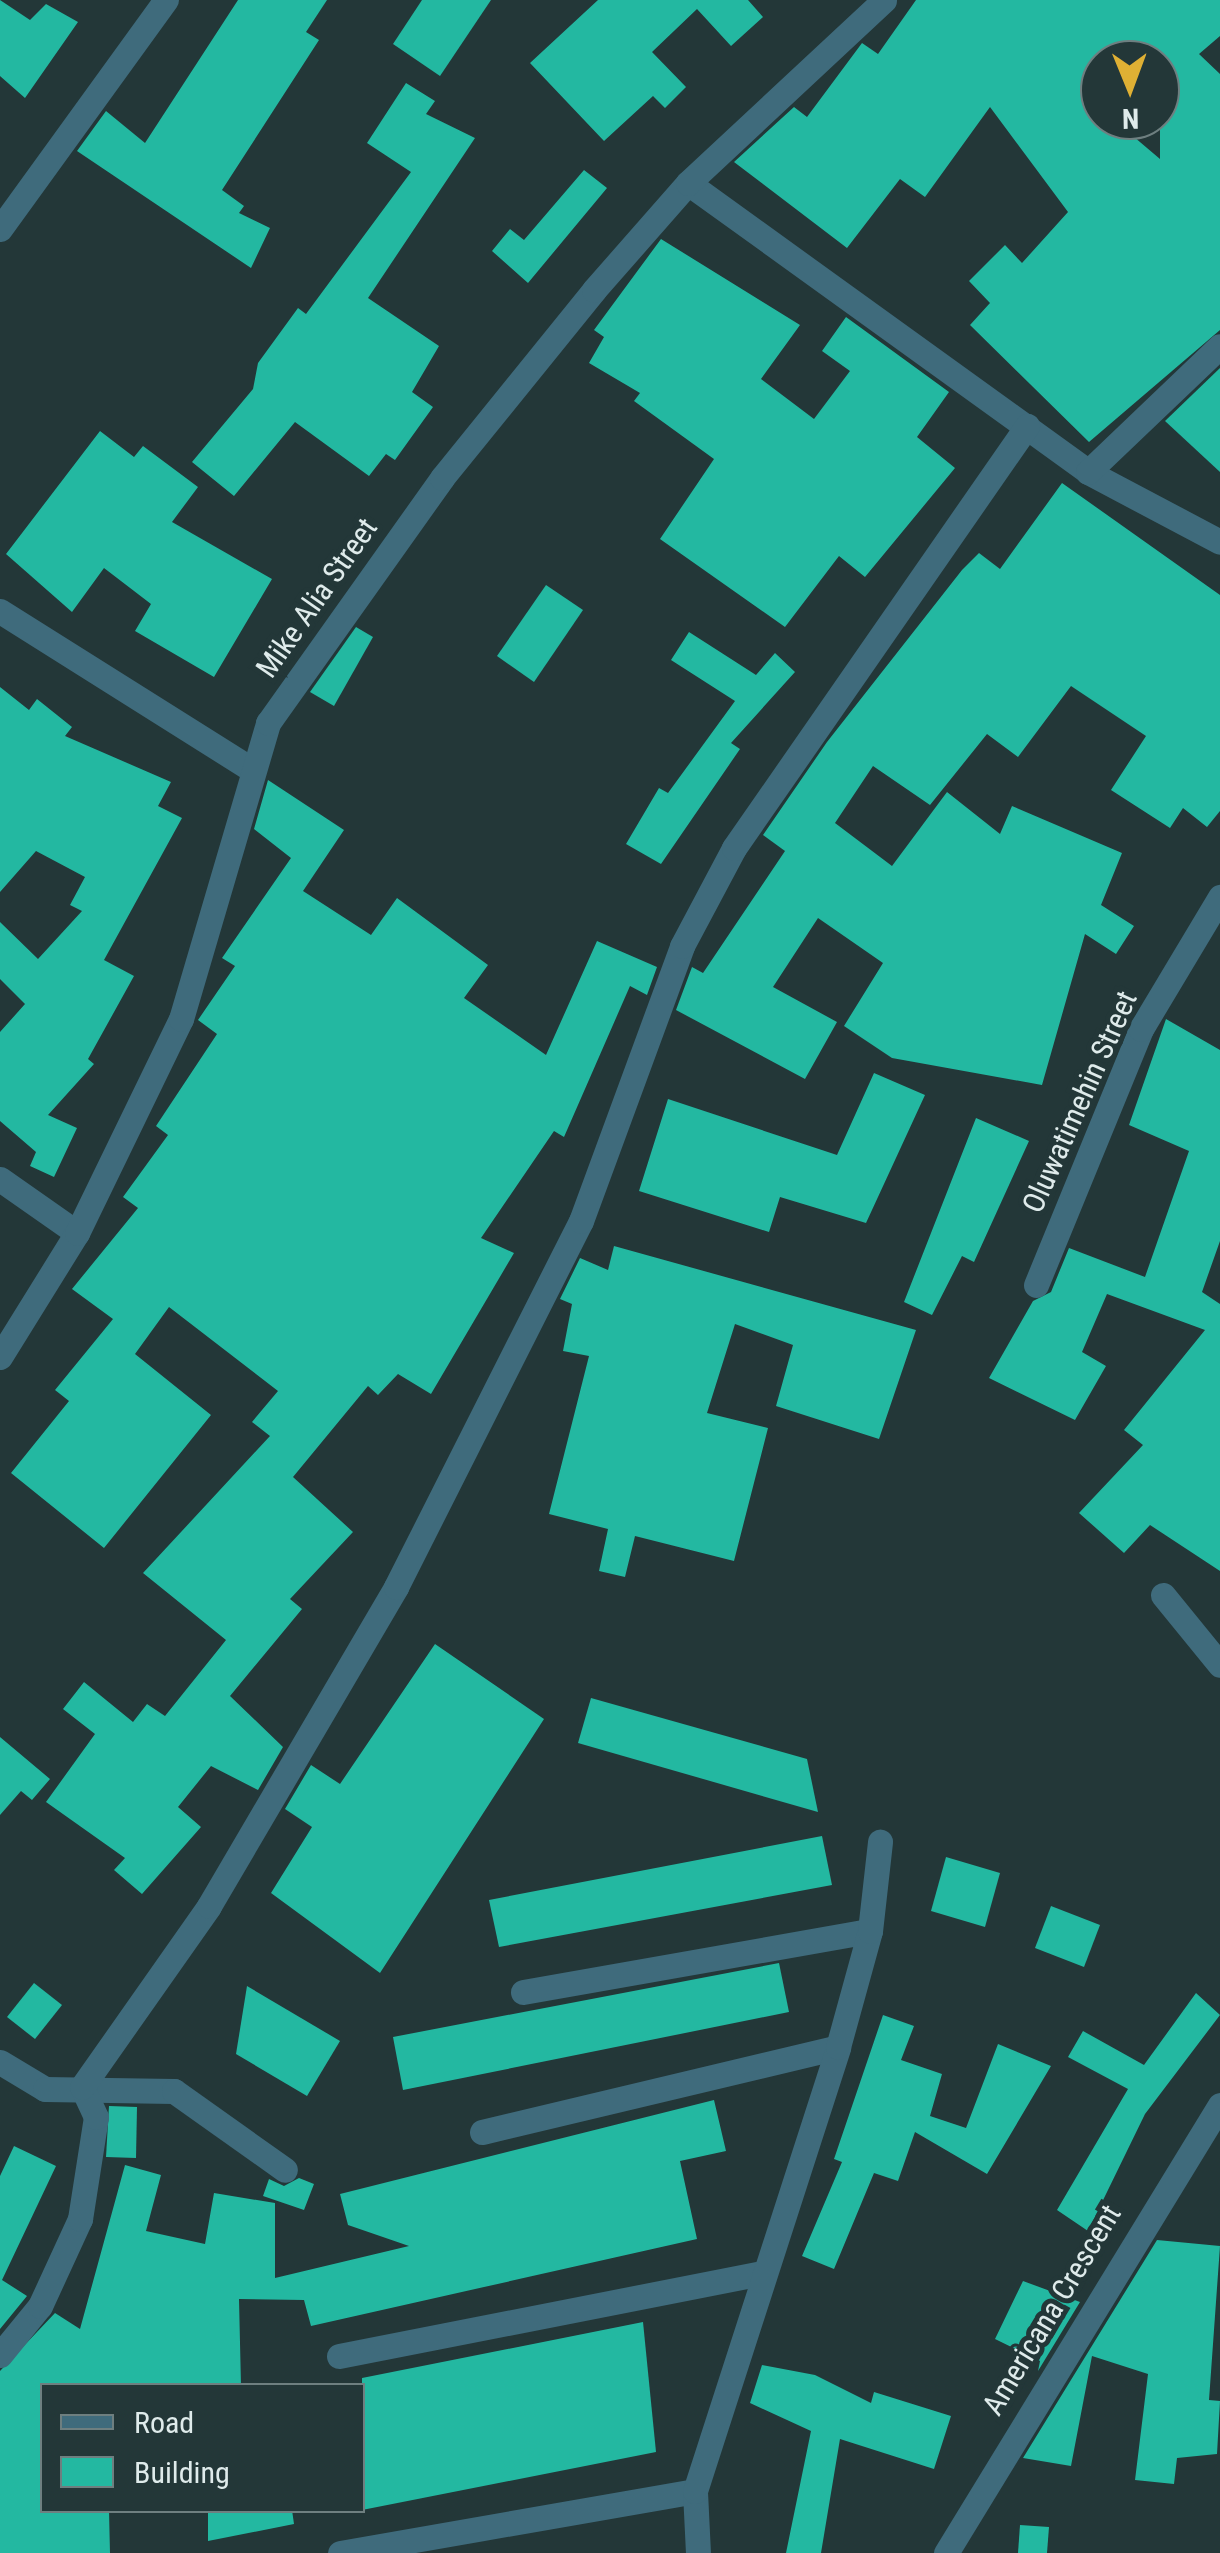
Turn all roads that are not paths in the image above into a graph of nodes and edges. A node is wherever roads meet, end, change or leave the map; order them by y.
1 (166, 0) edge
2 (884, 0) edge
3 (688, 183) junction
4 (0, 229) edge
5 (1220, 346) edge
6 (1027, 426) junction
7 (1088, 472) junction
8 (1220, 542) edge
9 (0, 612) edge
10 (248, 768) junction
11 (1220, 897) edge
12 (0, 1179) edge
13 (77, 1232) junction
14 (1036, 1285) dead end
15 (0, 1357) edge
16 (1163, 1595) dead end
17 (1220, 1666) edge
18 (880, 1842) dead end
19 (870, 1931) junction
20 (523, 1992) dead end
21 (838, 2047) junction
22 (0, 2062) edge
23 (82, 2087) junction
24 (1220, 2104) edge
25 (482, 2132) dead end
26 (285, 2170) dead end
27 (758, 2274) junction
28 (0, 2355) edge
29 (339, 2356) dead end
30 (695, 2491) junction
31 (340, 2553) edge
32 (698, 2553) edge
33 (946, 2553) edge

1 - 4 street
2 - 3 street, Mike Alia Street
3 - 6 street
3 - 10 street, Mike Alia Street
5 - 7 street
6 - 7 street
6 - 23 street
7 - 8 street
9 - 10 street
10 - 13 street, Mike Alia Street
11 - 14 street, Oluwatimehin Street
12 - 13 street
13 - 15 street, Mike Alia Street
16 - 17 street
18 - 19 street
19 - 20 street
19 - 21 street
21 - 25 street
21 - 27 street
22 - 23 street
23 - 26 street
23 - 28 street
24 - 33 street, Americana Crescent
27 - 29 street
27 - 30 street
30 - 31 street
30 - 32 street

